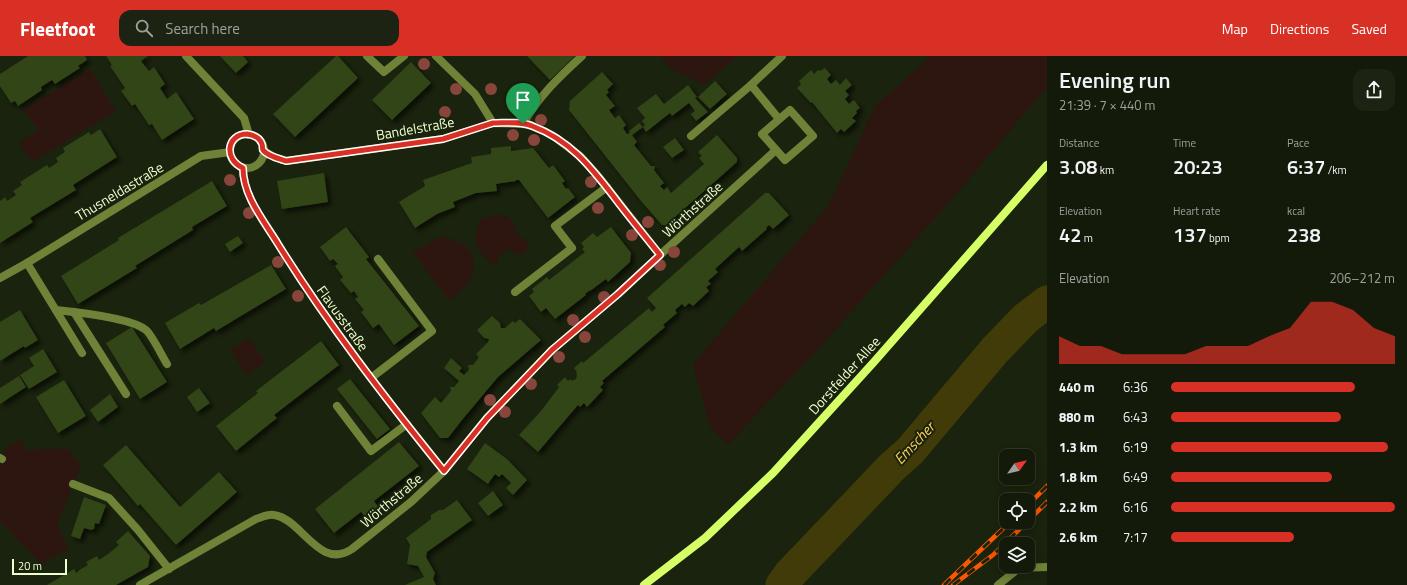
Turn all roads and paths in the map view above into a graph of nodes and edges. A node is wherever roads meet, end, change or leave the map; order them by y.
1 (186, 56) edge
2 (367, 56) edge
3 (404, 56) edge
4 (436, 56) edge
5 (582, 56) edge
6 (782, 56) edge
7 (751, 85) junction
8 (779, 119) junction
9 (493, 123) junction
10 (523, 124) junction
11 (249, 134) junction
12 (691, 136) dead end
13 (263, 150) junction
14 (776, 150) junction
15 (230, 152) junction
16 (1047, 165) edge
17 (243, 168) junction
18 (607, 187) junction
19 (660, 255) junction
20 (378, 259) dead end
21 (27, 263) junction
22 (0, 278) edge
23 (515, 292) dead end
24 (56, 310) junction
25 (74, 312) junction
26 (82, 353) dead end
27 (167, 364) dead end
28 (371, 378) junction
29 (126, 394) dead end
30 (337, 406) dead end
31 (407, 424) junction
32 (444, 471) junction
33 (73, 484) dead end
34 (1047, 567) edge
35 (169, 569) junction
36 (140, 585) edge
37 (644, 585) edge
38 (998, 585) edge

1 - 11 street
2 - 3 street
4 - 9 street
5 - 10 street
6 - 7 street
7 - 8 street
7 - 12 street
8 - 14 street
8 - 14 street
9 - 10 street, Bandelstraße
9 - 13 street, Bandelstraße
10 - 18 street, Bandelstraße
11 - 13 street
11 - 15 street
13 - 17 street
14 - 19 street, Wörthstraße
15 - 17 street
15 - 21 street, Thusneldastraße
16 - 37 main road, Dorstfelder Allee
17 - 28 street, Flavusstraße
18 - 19 street, Bandelstraße
18 - 23 street
19 - 32 street, Wörthstraße
20 - 28 street
21 - 22 street, Thusneldastraße
21 - 24 street
24 - 25 street
24 - 26 street
25 - 27 street
25 - 29 street
28 - 31 street, Flavusstraße
30 - 31 street
31 - 32 street, Flavusstraße
32 - 35 street, Wörthstraße
33 - 35 street
34 - 38 street
35 - 36 street, Wörthstraße

